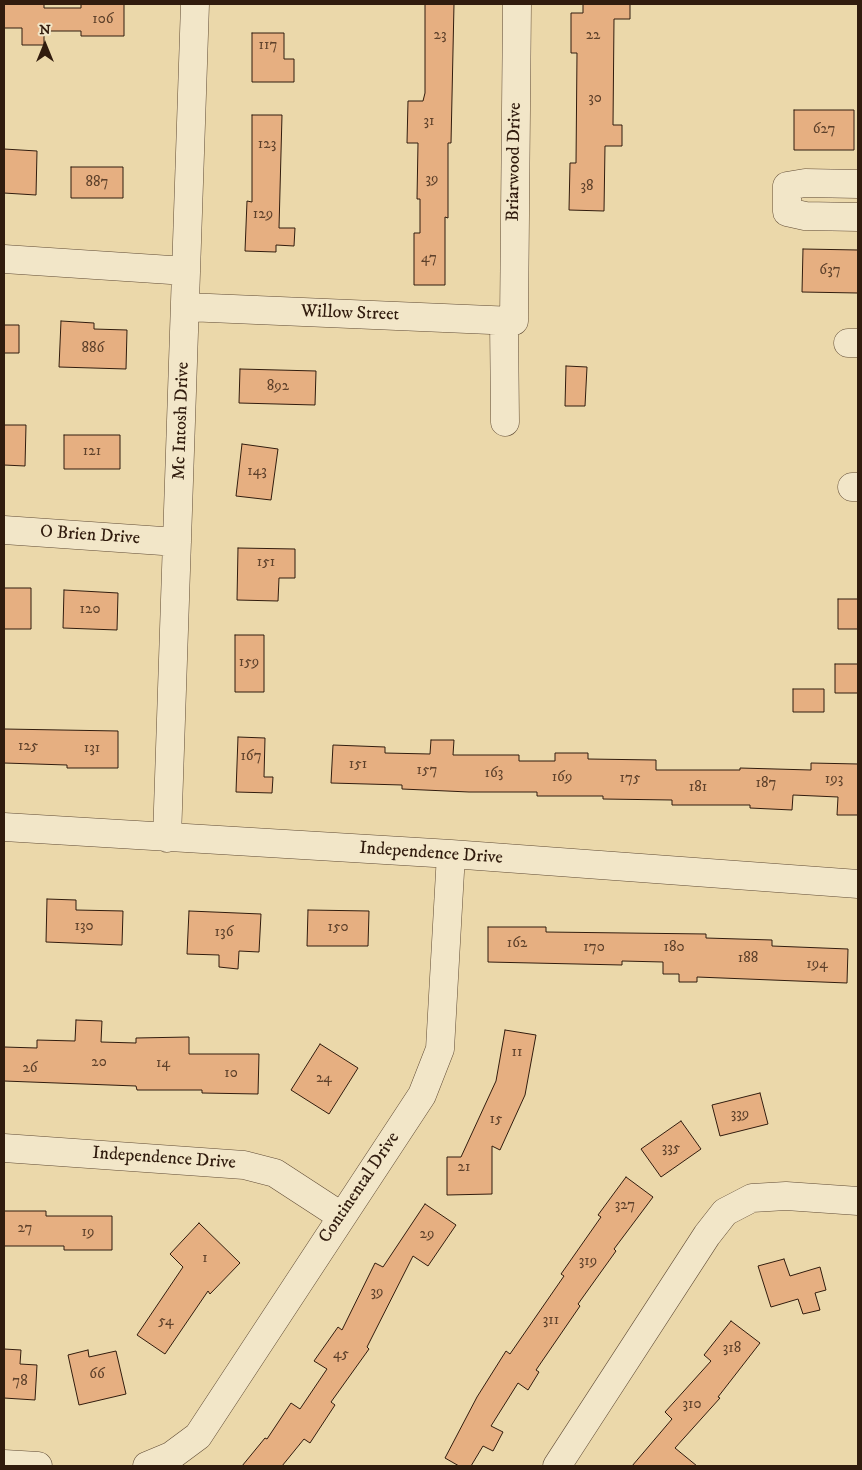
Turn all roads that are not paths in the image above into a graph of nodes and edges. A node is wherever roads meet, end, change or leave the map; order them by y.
1 (195, 4) edge
2 (517, 4) edge
3 (858, 184) edge
4 (858, 218) edge
5 (4, 258) edge
6 (186, 271) junction
7 (186, 307) junction
8 (509, 321) junction
9 (505, 422) dead end
10 (4, 530) edge
11 (176, 542) junction
12 (4, 827) edge
13 (167, 838) junction
14 (451, 854) junction
15 (858, 884) edge
16 (4, 1148) edge
17 (858, 1201) edge
18 (341, 1216) junction
19 (4, 1464) edge
20 (38, 1466) edge
21 (147, 1466) edge
22 (557, 1466) edge

1 - 6 street, Mc Intosh Drive
2 - 8 street, Briarwood Drive
3 - 4 street
5 - 6 street
6 - 7 street, Mc Intosh Drive
7 - 8 street, Willow Street
7 - 11 street, Mc Intosh Drive
8 - 9 street, Briarwood Drive
10 - 11 street, O Brien Drive
11 - 13 street, Mc Intosh Drive
12 - 13 street, Independence Drive
13 - 14 street, Independence Drive
14 - 15 street, Independence Drive
14 - 18 street, Continental Drive
16 - 18 street, Independence Drive
17 - 22 street
18 - 21 street, Continental Drive
19 - 20 street

